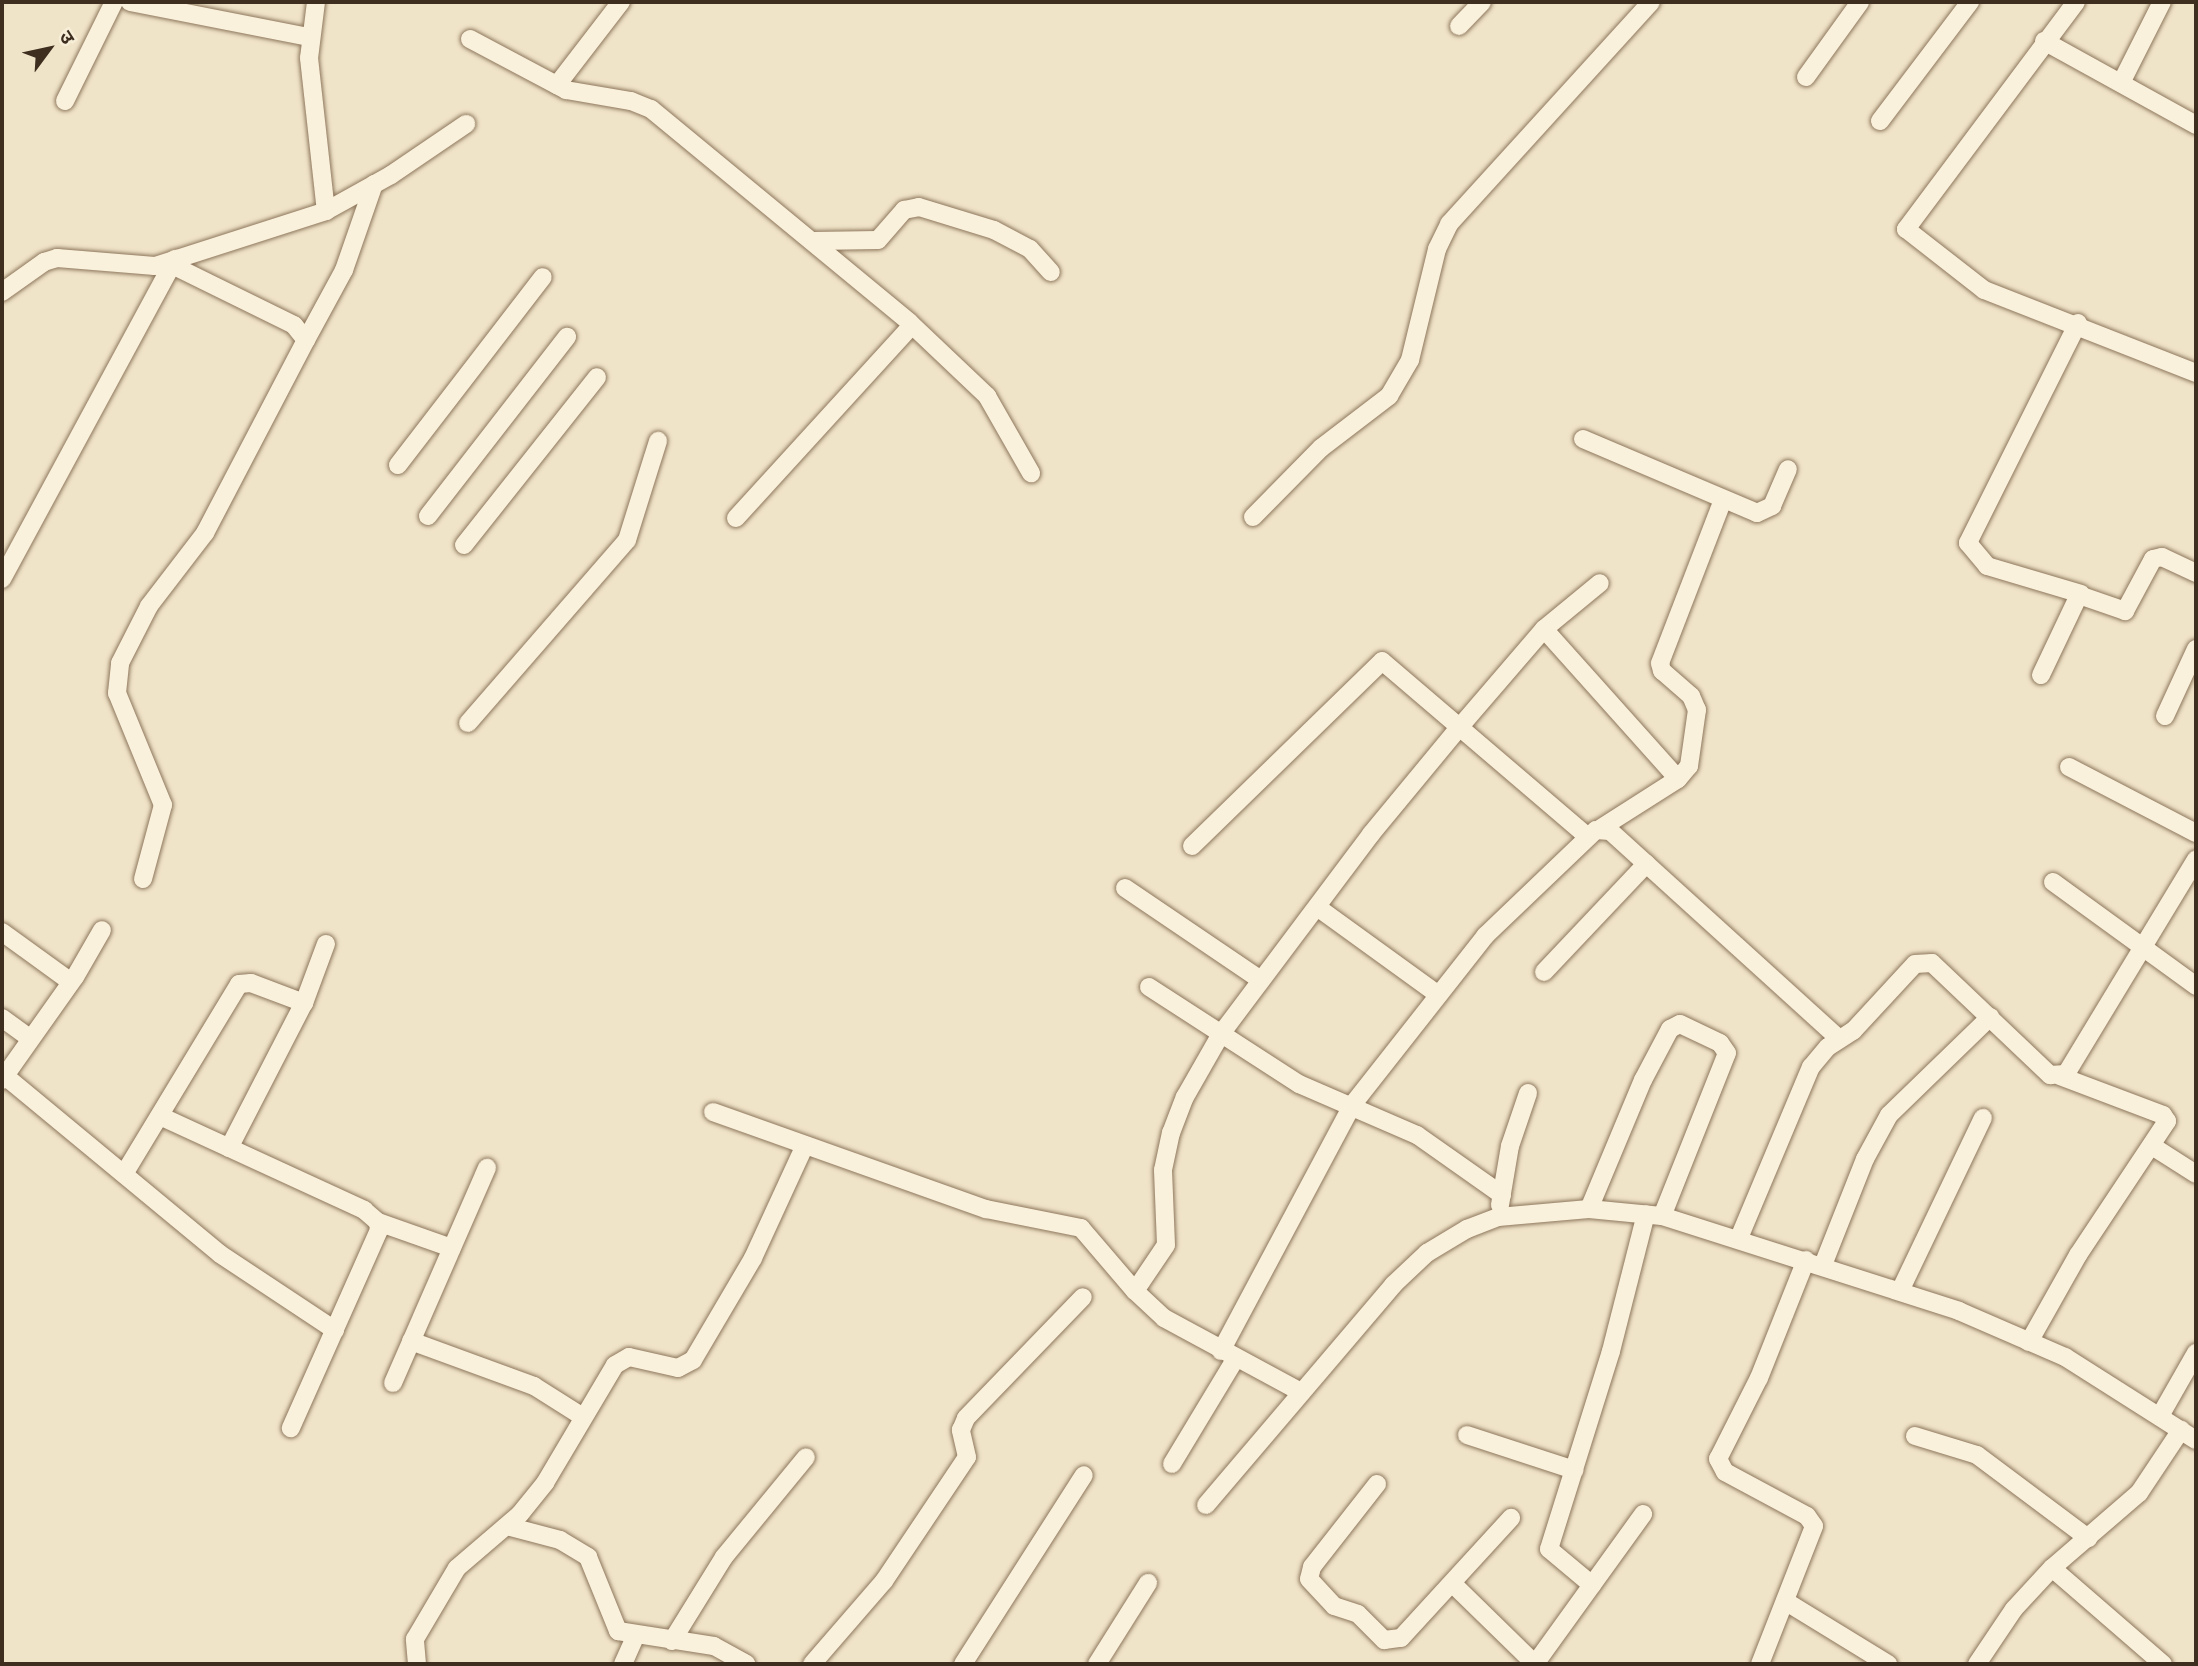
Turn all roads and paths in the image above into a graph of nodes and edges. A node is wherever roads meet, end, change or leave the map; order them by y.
1 (114, 2) edge
2 (130, 2) edge
3 (316, 2) edge
4 (621, 2) edge
5 (1482, 2) edge
6 (1651, 2) edge
7 (1860, 2) edge
8 (1970, 2) edge
9 (2076, 2) edge
10 (2162, 2) edge
11 (1459, 26) dead end
12 (309, 37) junction
13 (470, 39) dead end
14 (2045, 41) junction
15 (1806, 77) dead end
16 (2121, 83) junction
17 (556, 85) junction
18 (65, 101) dead end
19 (1880, 121) dead end
20 (466, 124) dead end
21 (2196, 125) edge
22 (374, 184) junction
23 (326, 211) junction
24 (813, 241) junction
25 (174, 262) junction
26 (1051, 272) dead end
27 (543, 277) dead end
28 (2, 292) edge
29 (2078, 323) junction
30 (912, 325) junction
31 (567, 337) dead end
32 (306, 340) junction
33 (2196, 373) edge
34 (597, 377) dead end
35 (1583, 439) dead end
36 (658, 441) dead end
37 (398, 465) dead end
38 (1788, 469) dead end
39 (1031, 473) dead end
40 (1723, 500) junction
41 (428, 516) dead end
42 (1253, 517) dead end
43 (736, 518) dead end
44 (464, 545) dead end
45 (2196, 573) edge
46 (2, 579) edge
47 (1600, 583) dead end
48 (2081, 594) junction
49 (1544, 629) junction
50 (2196, 649) edge
51 (2041, 675) dead end
52 (2165, 716) dead end
53 (468, 723) dead end
54 (1458, 729) junction
55 (2070, 767) dead end
56 (1678, 779) junction
57 (1594, 833) junction
58 (2196, 833) edge
59 (1192, 846) dead end
60 (2196, 859) edge
61 (1646, 864) junction
62 (143, 879) dead end
63 (2053, 882) dead end
64 (1125, 888) dead end
65 (1317, 907) junction
66 (102, 930) dead end
67 (2, 932) edge
68 (326, 944) dead end
69 (2144, 948) junction
70 (1544, 972) dead end
71 (1261, 980) junction
72 (71, 982) junction
73 (2196, 986) edge
74 (1149, 987) dead end
75 (1437, 993) junction
76 (304, 1003) junction
77 (1990, 1017) junction
78 (2, 1018) edge
79 (1221, 1034) junction
80 (30, 1038) junction
81 (1839, 1039) junction
82 (2060, 1076) junction
83 (3, 1078) edge
84 (1528, 1093) dead end
85 (1353, 1104) junction
86 (713, 1112) dead end
87 (160, 1116) junction
88 (1983, 1118) dead end
89 (805, 1145) junction
90 (2152, 1146) junction
91 (229, 1148) junction
92 (486, 1168) dead end
93 (124, 1174) junction
94 (2196, 1174) edge
95 (1502, 1195) junction
96 (1589, 1209) junction
97 (1654, 1215) junction
98 (1498, 1217) junction
99 (378, 1222) junction
100 (1739, 1238) junction
101 (452, 1248) junction
102 (1814, 1262) junction
103 (1135, 1291) junction
104 (1900, 1292) junction
105 (1083, 1297) dead end
106 (335, 1330) junction
107 (411, 1341) junction
108 (2029, 1342) junction
109 (2196, 1353) edge
110 (1228, 1354) junction
111 (393, 1383) dead end
112 (1301, 1392) junction
113 (2161, 1416) junction
114 (583, 1418) junction
115 (291, 1428) dead end
116 (1467, 1435) dead end
117 (2189, 1435) edge
118 (1914, 1436) dead end
119 (806, 1457) dead end
120 (1172, 1464) dead end
121 (1574, 1470) junction
122 (1084, 1475) dead end
123 (1377, 1484) dead end
124 (1206, 1504) dead end
125 (1643, 1514) dead end
126 (1511, 1518) dead end
127 (508, 1526) junction
128 (2088, 1538) junction
129 (2052, 1568) junction
130 (1148, 1583) dead end
131 (1453, 1584) junction
132 (1592, 1585) junction
133 (1785, 1601) junction
134 (635, 1637) junction
135 (672, 1641) junction
136 (418, 1663) edge
137 (623, 1664) edge
138 (746, 1664) edge
139 (812, 1664) edge
140 (963, 1664) edge
141 (1097, 1664) edge
142 (1535, 1664) edge
143 (1760, 1664) edge
144 (1888, 1664) edge
145 (1977, 1664) edge
146 (2162, 1664) edge

1 - 18 street
2 - 12 street
3 - 12 street
4 - 17 street
5 - 11 street
6 - 42 street
7 - 15 street
8 - 19 street
9 - 14 street
10 - 16 street
12 - 23 street
13 - 17 street
14 - 16 street
14 - 29 street
16 - 21 street
17 - 24 street
20 - 22 street
22 - 23 street
22 - 32 street
23 - 25 street
24 - 26 street
24 - 30 street
25 - 28 street
25 - 32 street
25 - 46 street
27 - 37 street
29 - 33 street
29 - 48 street
30 - 39 street
30 - 43 street
31 - 41 street
32 - 62 street
34 - 44 street
35 - 40 street
36 - 53 street
38 - 40 street
40 - 56 street
45 - 48 street
47 - 49 street
48 - 51 street
49 - 54 street
49 - 56 street
50 - 52 street
54 - 57 street
54 - 59 street
54 - 65 street
55 - 58 street
56 - 57 street
57 - 61 street
57 - 75 street
60 - 69 street
61 - 70 street
61 - 81 street
63 - 69 street
64 - 71 street
65 - 71 street
65 - 75 street
66 - 72 street
67 - 72 street
68 - 76 street
69 - 73 street
69 - 82 street
71 - 79 street
72 - 80 street
74 - 79 street
75 - 85 street
76 - 87 street
76 - 91 street
77 - 81 street
77 - 82 street
77 - 102 street
78 - 80 street
79 - 85 street
79 - 103 street
80 - 83 street
81 - 100 street
82 - 90 street
83 - 93 street
84 - 95 street
85 - 95 street
85 - 110 street
86 - 89 street
87 - 91 street
87 - 93 street
88 - 104 street
89 - 103 street
89 - 114 street
90 - 94 street
90 - 108 street
91 - 99 street
92 - 101 street
93 - 106 street
95 - 98 street
96 - 97 street
96 - 97 street
96 - 98 street
97 - 100 street
97 - 121 street
98 - 112 street
99 - 101 street
99 - 106 street
100 - 102 street
101 - 107 street
102 - 104 street
102 - 133 street
103 - 110 street
104 - 108 street
105 - 139 street
106 - 115 street
107 - 111 street
107 - 114 street
108 - 113 street
109 - 113 street
110 - 112 street
110 - 120 street
112 - 124 street
113 - 117 street
114 - 127 street
116 - 121 street
117 - 128 street
118 - 128 street
119 - 135 street
121 - 132 street
122 - 140 street
123 - 131 street
125 - 132 street
126 - 131 street
127 - 134 street
127 - 136 street
128 - 129 street
129 - 145 street
129 - 146 street
130 - 141 street
131 - 142 street
132 - 142 street
133 - 143 street
133 - 144 street
134 - 135 street
134 - 137 street
135 - 138 street

